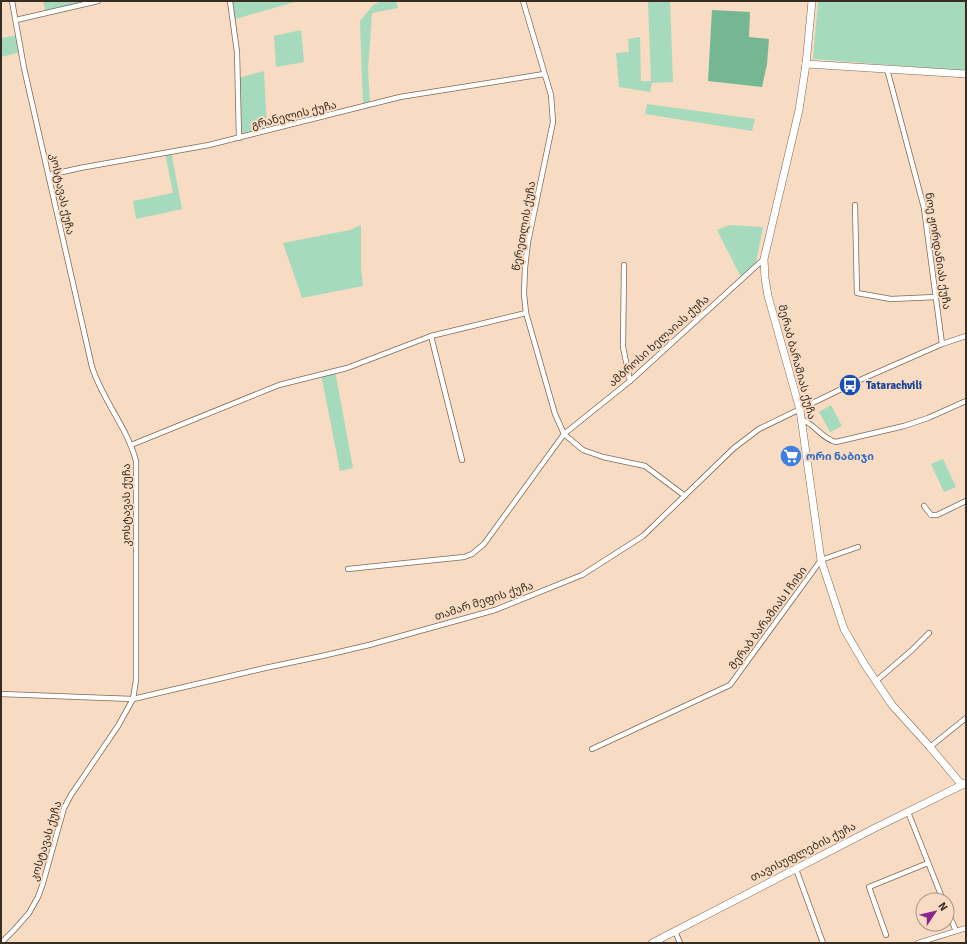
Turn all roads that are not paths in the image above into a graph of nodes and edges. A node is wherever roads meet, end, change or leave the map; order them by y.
1 (12, 1) edge
2 (98, 1) edge
3 (230, 1) edge
4 (523, 1) edge
5 (812, 1) edge
6 (16, 20) junction
7 (806, 64) junction
8 (887, 69) junction
9 (544, 74) junction
10 (966, 74) edge
11 (239, 138) junction
12 (49, 175) junction
13 (855, 205) dead end
14 (764, 259) junction
15 (624, 265) dead end
16 (936, 297) junction
17 (526, 313) junction
18 (431, 336) junction
19 (966, 336) edge
20 (942, 344) junction
21 (630, 381) junction
22 (966, 401) edge
23 (799, 410) junction
24 (801, 419) junction
25 (564, 434) junction
26 (131, 445) junction
27 (462, 460) dead end
28 (685, 496) junction
29 (966, 501) edge
30 (924, 506) dead end
31 (858, 547) dead end
32 (821, 560) junction
33 (348, 569) dead end
34 (929, 633) dead end
35 (876, 681) junction
36 (1, 694) edge
37 (133, 699) junction
38 (966, 718) edge
39 (930, 747) junction
40 (592, 749) dead end
41 (964, 784) edge
42 (908, 812) junction
43 (928, 863) junction
44 (796, 868) junction
45 (940, 892) edge
46 (966, 928) edge
47 (675, 931) junction
48 (956, 931) joint
49 (886, 935) dead end
50 (1, 943) edge
51 (652, 943) edge
52 (680, 943) edge
53 (823, 943) edge
54 (918, 943) edge

1 - 6 street, კოსტავას ქუჩა
2 - 6 street
3 - 11 street
4 - 9 street, წერეთლის ქუჩა
5 - 7 main road, მერაბ ბარამიას ქუჩა
6 - 12 street, კოსტავას ქუჩა
7 - 8 main road
7 - 14 main road, მერაბ ბარამიას ქუჩა
8 - 10 main road
8 - 16 street, ნოე ჟორდანიას ქუჩა
9 - 11 street, გრანელის ქუჩა
9 - 17 street, წერეთლის ქუჩა
11 - 12 street, გრანელის ქუჩა
12 - 26 street, კოსტავას ქუჩა
13 - 16 street
14 - 21 street, ამბროსი ხელაიას ქუჩა
14 - 23 main road, მერაბ ბარამიას ქუჩა
15 - 21 street
16 - 20 street, ნოე ჟორდანიას ქუჩა
17 - 18 street
17 - 25 street, წერეთლის ქუჩა
18 - 26 street
18 - 27 street
19 - 20 street, თამარ მეფის ქუჩა
20 - 23 street, თამარ მეფის ქუჩა
21 - 25 street, ამბროსი ხელაიას ქუჩა
22 - 24 street
23 - 24 main road, მერაბ ბარამიას ქუჩა
23 - 28 street, თამარ მეფის ქუჩა
24 - 32 main road, მერაბ ბარამიას ქუჩა
25 - 28 street, წერეთლის ქუჩა
25 - 33 street, ამბროსი ხელაიას ქუჩა
26 - 37 street, კოსტავას ქუჩა
28 - 37 street, თამარ მეფის ქუჩა
29 - 30 street
31 - 32 street
32 - 35 main road, მერაბ ბარამიას ქუჩა
32 - 40 street, მერაბ ბარამიას I ჩიხი
34 - 35 street
35 - 39 main road, მერაბ ბარამიას ქუჩა
36 - 37 street, თამარ მეფის ქუჩა
37 - 50 street, კოსტავას ქუჩა
38 - 39 street
39 - 41 main road, მერაბ ბარამიას ქუჩა
41 - 42 main road, თავისუფლების ქუჩა
42 - 43 street
42 - 44 main road, თავისუფლების ქუჩა
43 - 45 street
43 - 49 street
44 - 47 main road, თავისუფლების ქუჩა
44 - 53 street
46 - 48 street
47 - 51 main road, თავისუფლების ქუჩა
47 - 52 street
48 - 54 street

